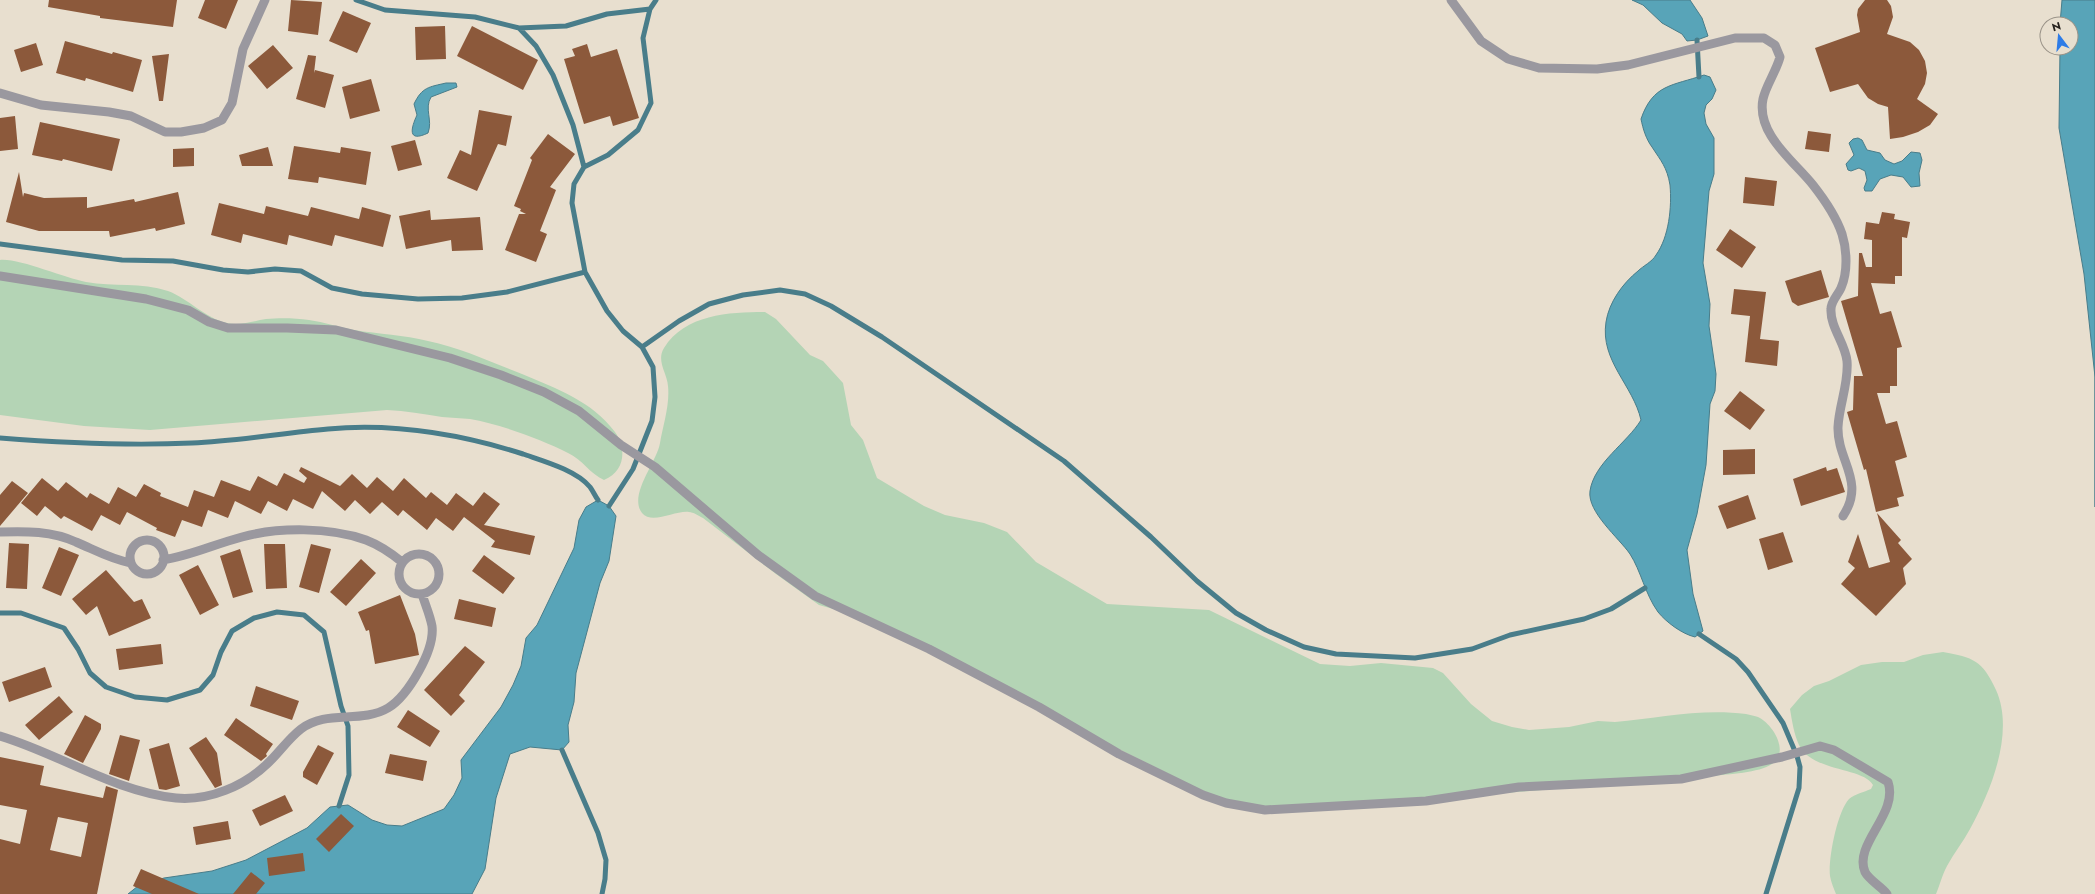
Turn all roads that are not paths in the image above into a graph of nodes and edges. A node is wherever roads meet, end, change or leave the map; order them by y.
1 (265, 0) edge
2 (1451, 0) edge
3 (0, 93) edge
4 (0, 276) edge
5 (1843, 516) dead end
6 (0, 532) edge
7 (163, 560) junction
8 (402, 562) junction
9 (131, 563) junction
10 (422, 594) junction
11 (0, 736) edge
12 (1887, 894) edge

1 - 3 lane
2 - 5 lane
4 - 12 lane
6 - 9 lane
7 - 8 lane
7 - 9 lane
7 - 9 lane
8 - 10 lane
8 - 10 lane
10 - 11 lane

